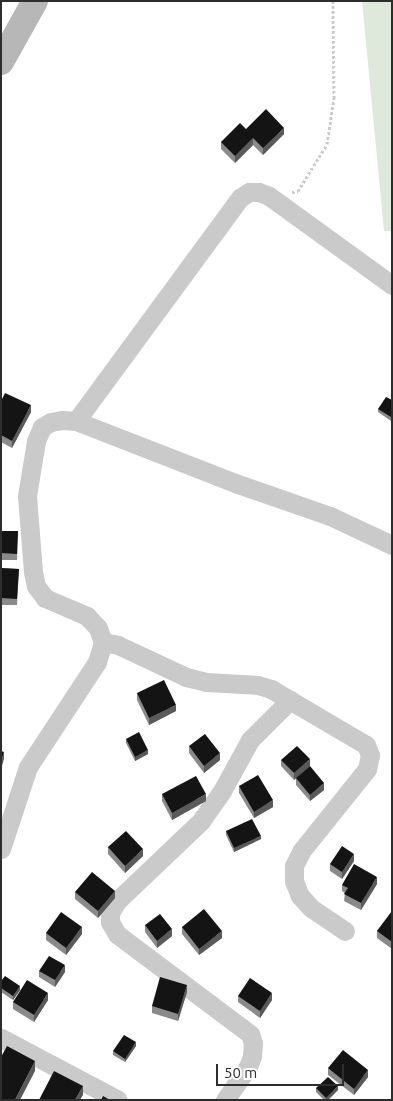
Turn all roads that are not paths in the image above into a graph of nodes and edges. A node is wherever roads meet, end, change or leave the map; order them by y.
1 (35, 1) edge
2 (1, 62) edge
3 (392, 285) edge
4 (76, 421) junction
5 (392, 544) edge
6 (103, 642) junction
7 (290, 700) junction
8 (1, 849) edge
9 (345, 931) dead end
10 (1, 1038) edge
11 (118, 1100) edge
12 (225, 1100) edge

1 - 2 main road
3 - 4 street
4 - 5 street
4 - 6 street
6 - 7 street
6 - 8 street
7 - 9 street
7 - 12 street
10 - 11 street

